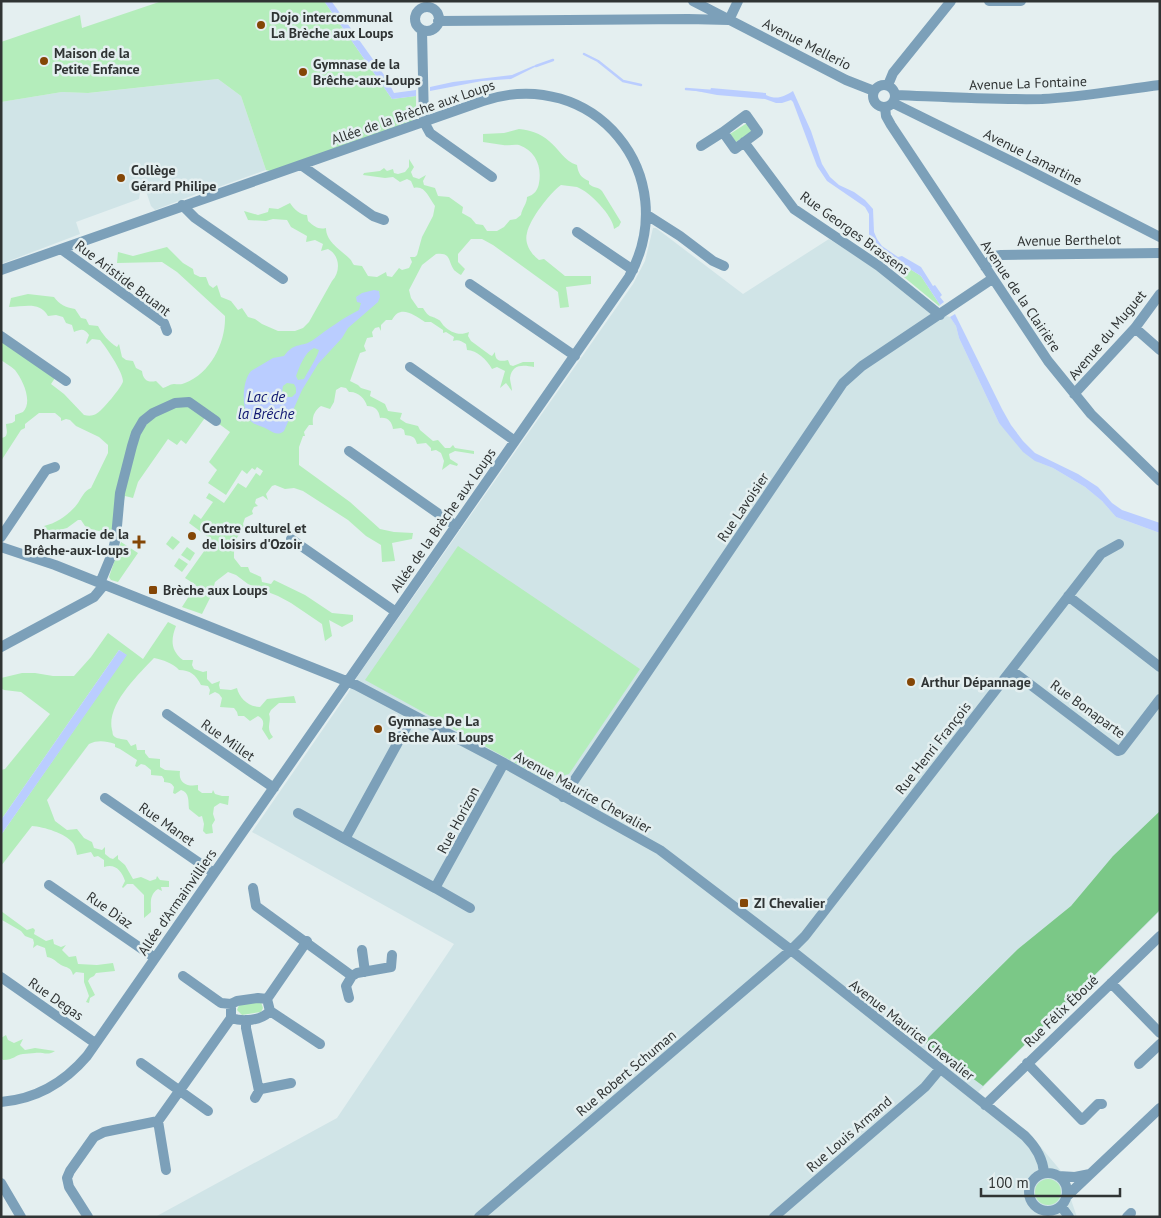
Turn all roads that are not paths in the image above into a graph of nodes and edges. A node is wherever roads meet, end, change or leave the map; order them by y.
1 (738, 1) edge
2 (951, 1) edge
3 (989, 1) edge
4 (1021, 1) edge
5 (694, 2) edge
6 (416, 6) edge
7 (688, 19) junction
8 (729, 20) junction
9 (438, 21) junction
10 (422, 30) junction
11 (888, 85) junction
12 (1160, 85) edge
13 (874, 91) junction
14 (891, 102) junction
15 (424, 122) junction
16 (723, 132) junction
17 (744, 142) junction
18 (700, 146) dead end
19 (301, 164) junction
20 (492, 177) dead end
21 (182, 206) junction
22 (647, 215) junction
23 (384, 220) dead end
24 (577, 232) dead end
25 (1160, 237) edge
26 (61, 249) junction
27 (1160, 253) edge
28 (724, 266) dead end
29 (985, 267) junction
30 (1, 270) edge
31 (633, 270) junction
32 (283, 279) dead end
33 (992, 279) junction
34 (470, 284) dead end
35 (1160, 294) edge
36 (940, 315) junction
37 (1135, 328) junction
38 (168, 331) dead end
39 (1, 336) edge
40 (1160, 350) edge
41 (575, 356) junction
42 (410, 367) dead end
43 (66, 381) dead end
44 (1074, 394) junction
45 (216, 421) dead end
46 (515, 441) junction
47 (349, 451) dead end
48 (55, 467) dead end
49 (1160, 481) edge
50 (456, 526) junction
51 (1, 537) edge
52 (291, 539) dead end
53 (1119, 544) dead end
54 (1, 547) edge
55 (102, 584) junction
56 (1068, 596) junction
57 (396, 612) junction
58 (1, 647) edge
59 (1160, 667) edge
60 (1011, 670) junction
61 (348, 681) junction
62 (1160, 699) edge
63 (167, 714) dead end
64 (413, 715) junction
65 (504, 764) junction
66 (274, 788) junction
67 (563, 797) junction
68 (105, 798) dead end
69 (298, 813) dead end
70 (345, 838) junction
71 (214, 873) junction
72 (49, 885) dead end
73 (253, 888) dead end
74 (436, 888) junction
75 (470, 908) dead end
76 (1159, 938) edge
77 (307, 942) junction
78 (362, 950) dead end
79 (790, 950) junction
80 (392, 955) dead end
81 (155, 958) junction
82 (365, 972) junction
83 (183, 976) dead end
84 (352, 976) junction
85 (1, 977) edge
86 (1111, 983) junction
87 (348, 998) dead end
88 (267, 999) junction
89 (231, 1004) junction
90 (270, 1011) junction
91 (231, 1018) junction
92 (246, 1020) junction
93 (1160, 1032) edge
94 (96, 1043) junction
95 (320, 1044) dead end
96 (1160, 1044) edge
97 (141, 1063) dead end
98 (1027, 1063) junction
99 (1139, 1064) dead end
100 (940, 1069) junction
101 (290, 1082) dead end
102 (180, 1091) junction
103 (1, 1102) edge
104 (1102, 1104) dead end
105 (985, 1105) junction
106 (1160, 1108) edge
107 (208, 1111) dead end
108 (158, 1121) junction
109 (166, 1170) dead end
110 (1044, 1173) junction
111 (1091, 1174) junction
112 (1058, 1176) junction
113 (1, 1183) edge
114 (1063, 1201) junction
115 (1048, 1214) edge
116 (21, 1217) edge
117 (88, 1217) edge
118 (479, 1217) edge
119 (774, 1217) edge
120 (1069, 1217) edge

1 - 8 street
2 - 11 street
3 - 4 street
5 - 7 street
5 - 8 street, Avenue Mellerio
6 - 9 street
6 - 10 street
7 - 8 street
7 - 9 street
8 - 13 street, Avenue Mellerio
9 - 10 street
10 - 15 street
11 - 13 street
11 - 14 street
12 - 14 street, Avenue La Fontaine
13 - 14 street
14 - 25 street, Avenue Lamartine
14 - 29 street, Avenue de la Clairière
15 - 19 street, Allée de la Brèche aux Loups
15 - 20 street
15 - 22 street, Allée de la Brèche aux Loups
16 - 17 street
16 - 17 street
16 - 18 street
17 - 36 street, Rue Georges Brassens
19 - 21 street, Allée de la Brèche aux Loups
19 - 23 street
21 - 26 street, Allée de la Brèche aux Loups
21 - 32 street
22 - 28 street
22 - 31 street, Allée de la Brèche aux Loups
24 - 31 street
26 - 30 street, Allée de la Brèche aux Loups
26 - 38 street, Rue Aristide Bruant
27 - 29 street, Avenue Berthelot
29 - 33 street, Avenue de la Clairière
31 - 41 street, Allée de la Brèche aux Loups
33 - 36 street, Rue Lavoisier
33 - 44 street, Avenue de la Clairière
34 - 41 street
35 - 37 street, Avenue du Muguet
36 - 67 street, Rue Lavoisier
37 - 40 street
37 - 44 street, Avenue du Muguet
39 - 43 street
41 - 46 street, Allée de la Brèche aux Loups
42 - 46 street
44 - 49 street, Avenue de la Clairière
45 - 55 street
46 - 50 street, Allée de la Brèche aux Loups
47 - 50 street
48 - 51 street
50 - 57 street, Allée de la Brèche aux Loups
52 - 57 street
53 - 56 street, Rue Henri François
54 - 55 street, Avenue Maurice Chevalier
55 - 58 street
55 - 61 street, Avenue Maurice Chevalier
56 - 59 street
56 - 60 street, Rue Henri François
57 - 61 street, Allée de la Brèche aux Loups
60 - 62 street, Rue Bonaparte
60 - 79 street, Rue Henri François
61 - 64 street, Avenue Maurice Chevalier
61 - 66 street, Allée d'Armainvilliers
63 - 66 street, Rue Millet
64 - 65 street, Avenue Maurice Chevalier
64 - 70 street
65 - 67 street, Avenue Maurice Chevalier
65 - 74 street, Rue Horizon
66 - 71 street, Allée d'Armainvilliers
67 - 79 street, Avenue Maurice Chevalier
68 - 71 street, Rue Manet
69 - 70 street
70 - 74 street
71 - 81 street, Allée d'Armainvilliers
72 - 81 street, Rue Diaz
73 - 77 street
74 - 75 street
76 - 86 street, Rue Félix Éboué
77 - 84 street
77 - 88 street
78 - 82 street
79 - 100 street, Avenue Maurice Chevalier
79 - 118 street, Rue Robert Schuman
80 - 82 street
81 - 94 street, Allée d'Armainvilliers
82 - 84 street
83 - 89 street
84 - 87 street
85 - 94 street, Rue Degas
86 - 93 street
86 - 98 street, Rue Félix Éboué
88 - 89 street
88 - 90 street
89 - 91 street
90 - 92 street
90 - 95 street
91 - 92 street
91 - 102 street
92 - 101 street
94 - 103 street, Allée d'Armainvilliers
96 - 99 street
97 - 102 street
98 - 104 street
98 - 105 street, Rue Félix Éboué
100 - 105 street, Avenue Maurice Chevalier
100 - 119 street, Rue Louis Armand
102 - 107 street
102 - 108 street
105 - 110 street, Avenue Maurice Chevalier
106 - 111 street
108 - 109 street
108 - 117 street
110 - 112 street
110 - 115 street
111 - 112 street
111 - 114 street
112 - 114 street
113 - 116 street
114 - 115 street
114 - 120 street

